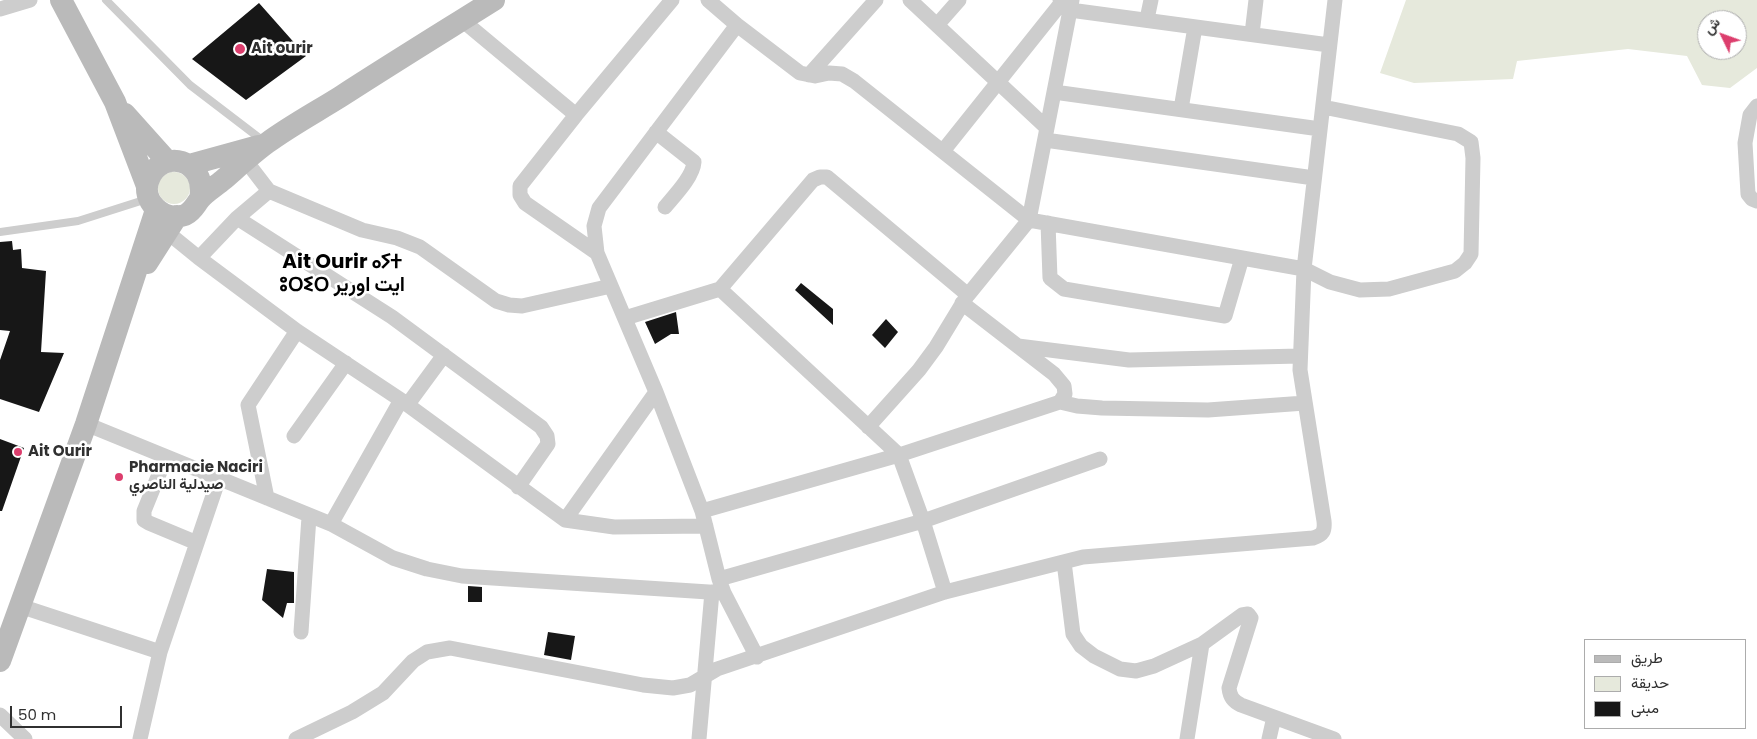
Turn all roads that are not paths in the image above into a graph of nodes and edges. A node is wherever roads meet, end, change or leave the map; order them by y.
1 (30, 0) edge
2 (106, 0) edge
3 (494, 0) edge
4 (672, 0) edge
5 (708, 0) edge
6 (876, 0) edge
7 (910, 0) edge
8 (958, 0) edge
9 (1151, 0) edge
10 (1256, 0) edge
11 (1336, 0) edge
12 (64, 1) edge
13 (1066, 3) edge
14 (0, 9) edge
15 (1146, 19) junction
16 (462, 20) junction
17 (737, 25) junction
18 (937, 26) junction
19 (1195, 27) junction
20 (1252, 34) junction
21 (1329, 45) junction
22 (809, 75) junction
23 (998, 82) junction
24 (1054, 92) junction
25 (115, 102) junction
26 (1757, 106) edge
27 (1323, 107) junction
28 (1181, 110) junction
29 (576, 115) junction
30 (1320, 129) junction
31 (656, 132) junction
32 (1046, 134) junction
33 (266, 143) junction
34 (943, 151) junction
35 (246, 160) junction
36 (178, 164) junction
37 (1314, 178) junction
38 (269, 191) junction
39 (200, 199) junction
40 (1757, 200) edge
41 (665, 207) dead end
42 (159, 208) junction
43 (237, 218) junction
44 (1029, 220) junction
45 (1048, 223) junction
46 (0, 232) edge
47 (598, 253) junction
48 (200, 258) junction
49 (1242, 258) junction
50 (1304, 269) junction
51 (611, 286) junction
52 (720, 289) junction
53 (965, 299) junction
54 (625, 318) junction
55 (297, 331) junction
56 (1017, 346) junction
57 (444, 355) junction
58 (1300, 356) junction
59 (346, 363) junction
60 (656, 392) junction
61 (404, 402) junction
62 (1060, 402) junction
63 (1305, 403) junction
64 (86, 424) junction
65 (868, 427) junction
66 (294, 436) dead end
67 (899, 455) junction
68 (166, 456) junction
69 (1100, 459) dead end
70 (219, 478) junction
71 (518, 487) junction
72 (267, 498) junction
73 (702, 511) junction
74 (309, 517) junction
75 (565, 520) junction
76 (923, 521) junction
77 (331, 524) junction
78 (706, 526) junction
79 (197, 543) junction
80 (1064, 562) junction
81 (718, 588) junction
82 (945, 592) junction
83 (20, 606) junction
84 (301, 632) dead end
85 (1202, 644) junction
86 (160, 652) junction
87 (757, 657) junction
88 (0, 661) edge
89 (704, 675) junction
90 (0, 715) edge
91 (1274, 717) junction
92 (299, 738) edge
93 (25, 739) edge
94 (140, 739) edge
95 (699, 739) edge
96 (1187, 739) edge
97 (1269, 739) edge
98 (1334, 739) edge

1 - 14 street
2 - 33 lane
3 - 16 street
4 - 29 street
5 - 17 street
6 - 22 street
7 - 18 street
8 - 18 street
9 - 15 street
10 - 20 street
11 - 21 street
12 - 25 street
13 - 15 street
13 - 23 street
13 - 24 street
15 - 19 street
16 - 29 street
16 - 33 street
17 - 22 street
17 - 31 street
18 - 23 street
19 - 20 street
19 - 28 street
20 - 21 street
21 - 27 street
22 - 34 street
23 - 32 street
23 - 34 street
24 - 28 street
24 - 32 street
25 - 36 street
25 - 42 street
26 - 40 street
27 - 30 street
27 - 50 street
28 - 30 street
29 - 47 street
30 - 37 street
31 - 41 street
31 - 47 street
32 - 37 street
32 - 44 street
33 - 35 street
33 - 36 street
34 - 44 street
35 - 38 street
35 - 39 street
36 - 39 street
36 - 42 street
37 - 50 street
38 - 43 street
38 - 51 street
39 - 42 street
42 - 46 lane
42 - 48 street
42 - 64 street
43 - 48 street
43 - 57 street
44 - 45 street
44 - 53 street
45 - 49 street
45 - 49 street
47 - 51 street
48 - 55 street
49 - 50 street
50 - 58 street
51 - 54 street
52 - 53 street
52 - 54 street
52 - 65 street
53 - 56 street
53 - 65 street
54 - 60 street
55 - 59 street
55 - 72 street
56 - 58 street
56 - 62 street
57 - 61 street
57 - 71 street
58 - 63 street
59 - 61 street
59 - 66 street
60 - 73 street
60 - 75 street
61 - 71 street
61 - 77 street
62 - 63 street
62 - 67 street
63 - 80 street
64 - 68 street
64 - 83 street
65 - 67 street
67 - 73 street
67 - 76 street
68 - 70 street
68 - 79 street
69 - 76 street
70 - 72 street
70 - 79 street
71 - 75 street
72 - 74 street
73 - 78 street
74 - 77 street
74 - 84 street
75 - 78 street
76 - 81 street
76 - 82 street
77 - 81 street
78 - 81 street
79 - 86 street
80 - 82 street
80 - 85 street
81 - 87 street
81 - 89 street
82 - 87 street
83 - 86 street
83 - 88 street
85 - 91 street
85 - 96 street
86 - 94 street
87 - 89 street
89 - 92 street
89 - 95 street
90 - 93 street
91 - 97 street
91 - 98 street

